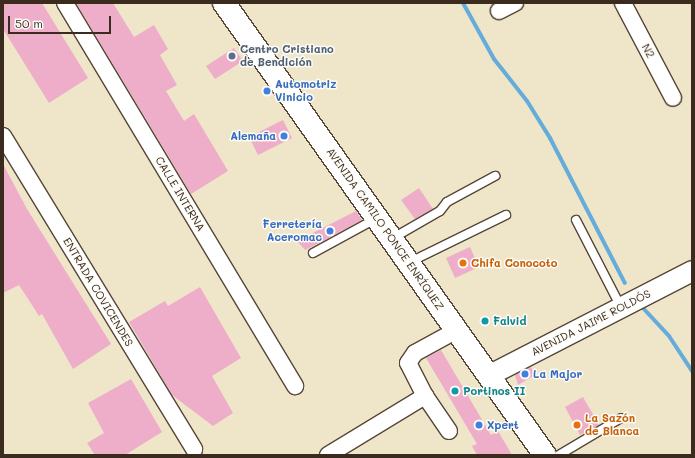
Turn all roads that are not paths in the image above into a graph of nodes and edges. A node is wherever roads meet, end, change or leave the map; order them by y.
1 (65, 3) edge
2 (224, 3) edge
3 (515, 3) edge
4 (623, 3) edge
5 (499, 11) dead end
6 (673, 98) dead end
7 (3, 136) edge
8 (495, 176) dead end
9 (506, 215) dead end
10 (378, 218) junction
11 (576, 220) dead end
12 (392, 238) junction
13 (313, 253) dead end
14 (409, 262) junction
15 (692, 271) edge
16 (621, 308) junction
17 (457, 330) junction
18 (490, 376) junction
19 (295, 386) dead end
20 (425, 396) junction
21 (621, 418) dead end
22 (450, 431) dead end
23 (194, 449) dead end
24 (350, 449) edge
25 (328, 455) edge
26 (545, 455) edge
27 (559, 455) edge

1 - 19 street, CALLE INTERNA
2 - 10 main road, AVENIDA CAMILO PONCE ENRÍQUEZ
3 - 5 street
4 - 6 street, N2
7 - 23 street, ENTRADA COVICENDES
8 - 12 lane
9 - 14 lane
10 - 12 main road, AVENIDA CAMILO PONCE ENRÍQUEZ
10 - 13 lane
11 - 16 lane
12 - 14 main road, AVENIDA CAMILO PONCE ENRÍQUEZ
14 - 17 main road, AVENIDA CAMILO PONCE ENRÍQUEZ
15 - 16 street, AVENIDA JAIME ROLDÓS
16 - 18 street, AVENIDA JAIME ROLDÓS
17 - 18 main road, AVENIDA CAMILO PONCE ENRÍQUEZ
17 - 20 street
18 - 26 main road, AVENIDA CAMILO PONCE ENRÍQUEZ
20 - 22 street
20 - 24 street
21 - 27 lane
24 - 25 street

